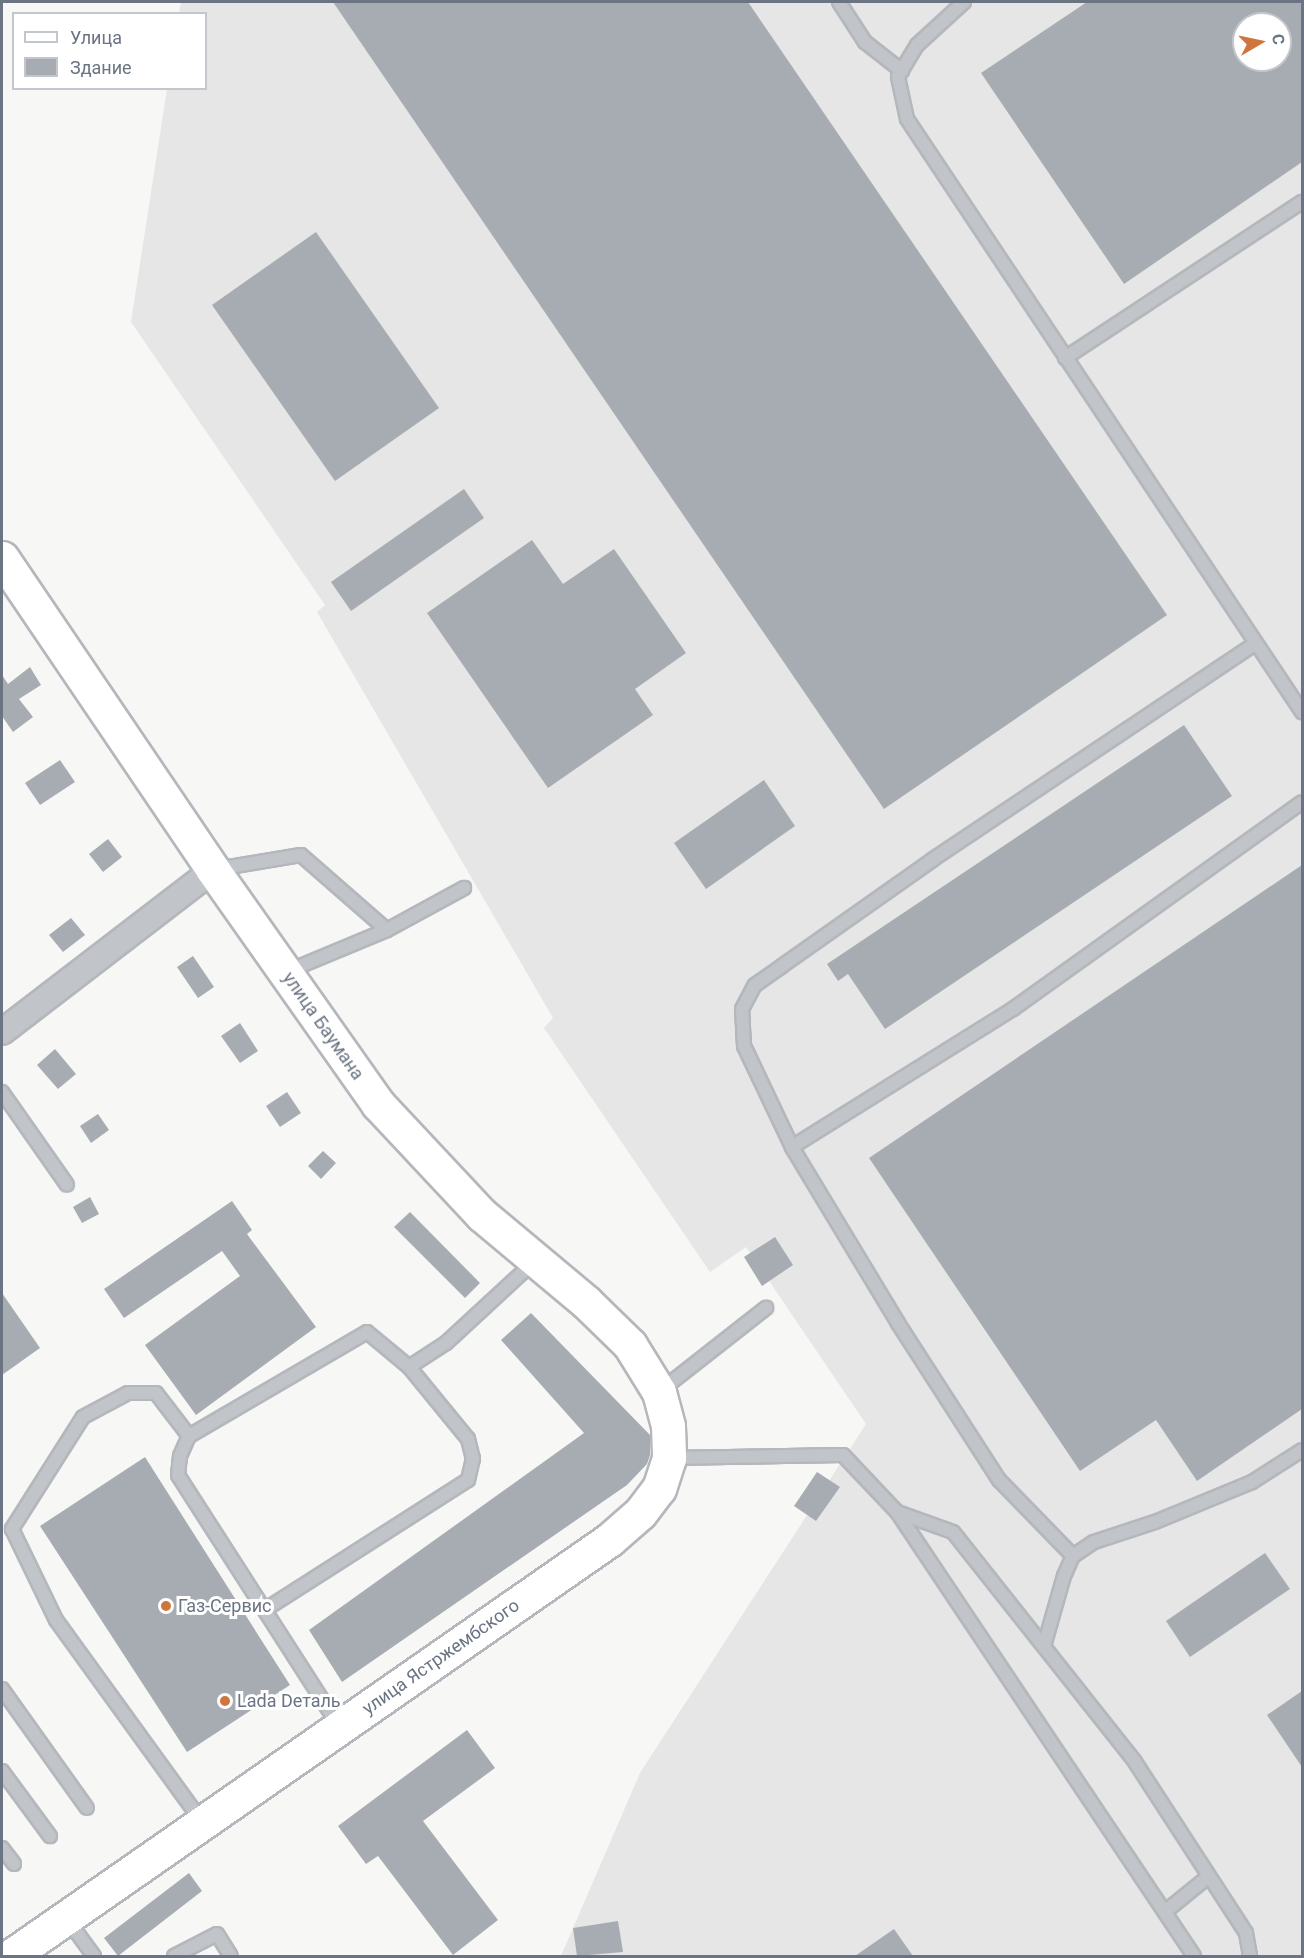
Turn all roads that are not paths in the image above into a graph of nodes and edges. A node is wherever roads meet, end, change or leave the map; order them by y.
1 (839, 2) edge
2 (964, 2) edge
3 (902, 71) junction
4 (1302, 202) edge
5 (1065, 358) junction
6 (2, 558) edge
7 (1254, 644) junction
8 (1302, 712) edge
9 (1302, 802) edge
10 (213, 870) junction
11 (464, 888) dead end
12 (387, 930) junction
13 (285, 972) junction
14 (2, 1032) edge
15 (2, 1092) edge
16 (792, 1147) junction
17 (67, 1185) dead end
18 (536, 1260) junction
19 (766, 1308) dead end
20 (409, 1367) junction
21 (659, 1392) junction
22 (189, 1436) junction
23 (1302, 1450) edge
24 (669, 1458) junction
25 (897, 1512) junction
26 (1073, 1556) junction
27 (266, 1609) junction
28 (1044, 1646) junction
29 (2, 1689) edge
30 (6, 1708) edge
31 (340, 1727) junction
32 (2, 1771) edge
33 (87, 1808) dead end
34 (202, 1823) junction
35 (50, 1836) dead end
36 (2, 1848) edge
37 (14, 1864) dead end
38 (1209, 1876) junction
39 (1166, 1911) junction
40 (66, 1918) junction
41 (11, 1956) edge
42 (94, 1956) edge
43 (174, 1956) edge
44 (231, 1956) edge
45 (1194, 1956) edge
46 (1250, 1956) edge

1 - 3 lane
2 - 3 lane
3 - 5 lane
4 - 5 lane
5 - 7 lane
6 - 10 main road, улица Баумана
7 - 8 lane
7 - 16 lane
9 - 16 lane
10 - 12 lane
10 - 13 main road, улица Баумана
10 - 14 street
11 - 12 lane
12 - 13 lane
13 - 18 main road, улица Баумана
15 - 17 lane
16 - 26 lane
18 - 20 lane
18 - 21 main road, улица Баумана
19 - 21 lane
20 - 22 lane
20 - 27 lane
21 - 24 main road, улица Баумана
22 - 27 lane
22 - 34 lane
23 - 26 lane
24 - 25 lane
24 - 31 main road, улица Ястржембского
25 - 28 lane
25 - 39 lane
26 - 28 lane
27 - 31 lane
28 - 38 lane
29 - 30 lane
30 - 33 lane
31 - 34 main road, улица Ястржембского
32 - 35 lane
34 - 40 main road, улица Ястржембского
36 - 37 lane
38 - 39 lane
38 - 46 lane
39 - 45 lane
40 - 41 main road, улица Ястржембского
40 - 42 lane
43 - 44 lane

